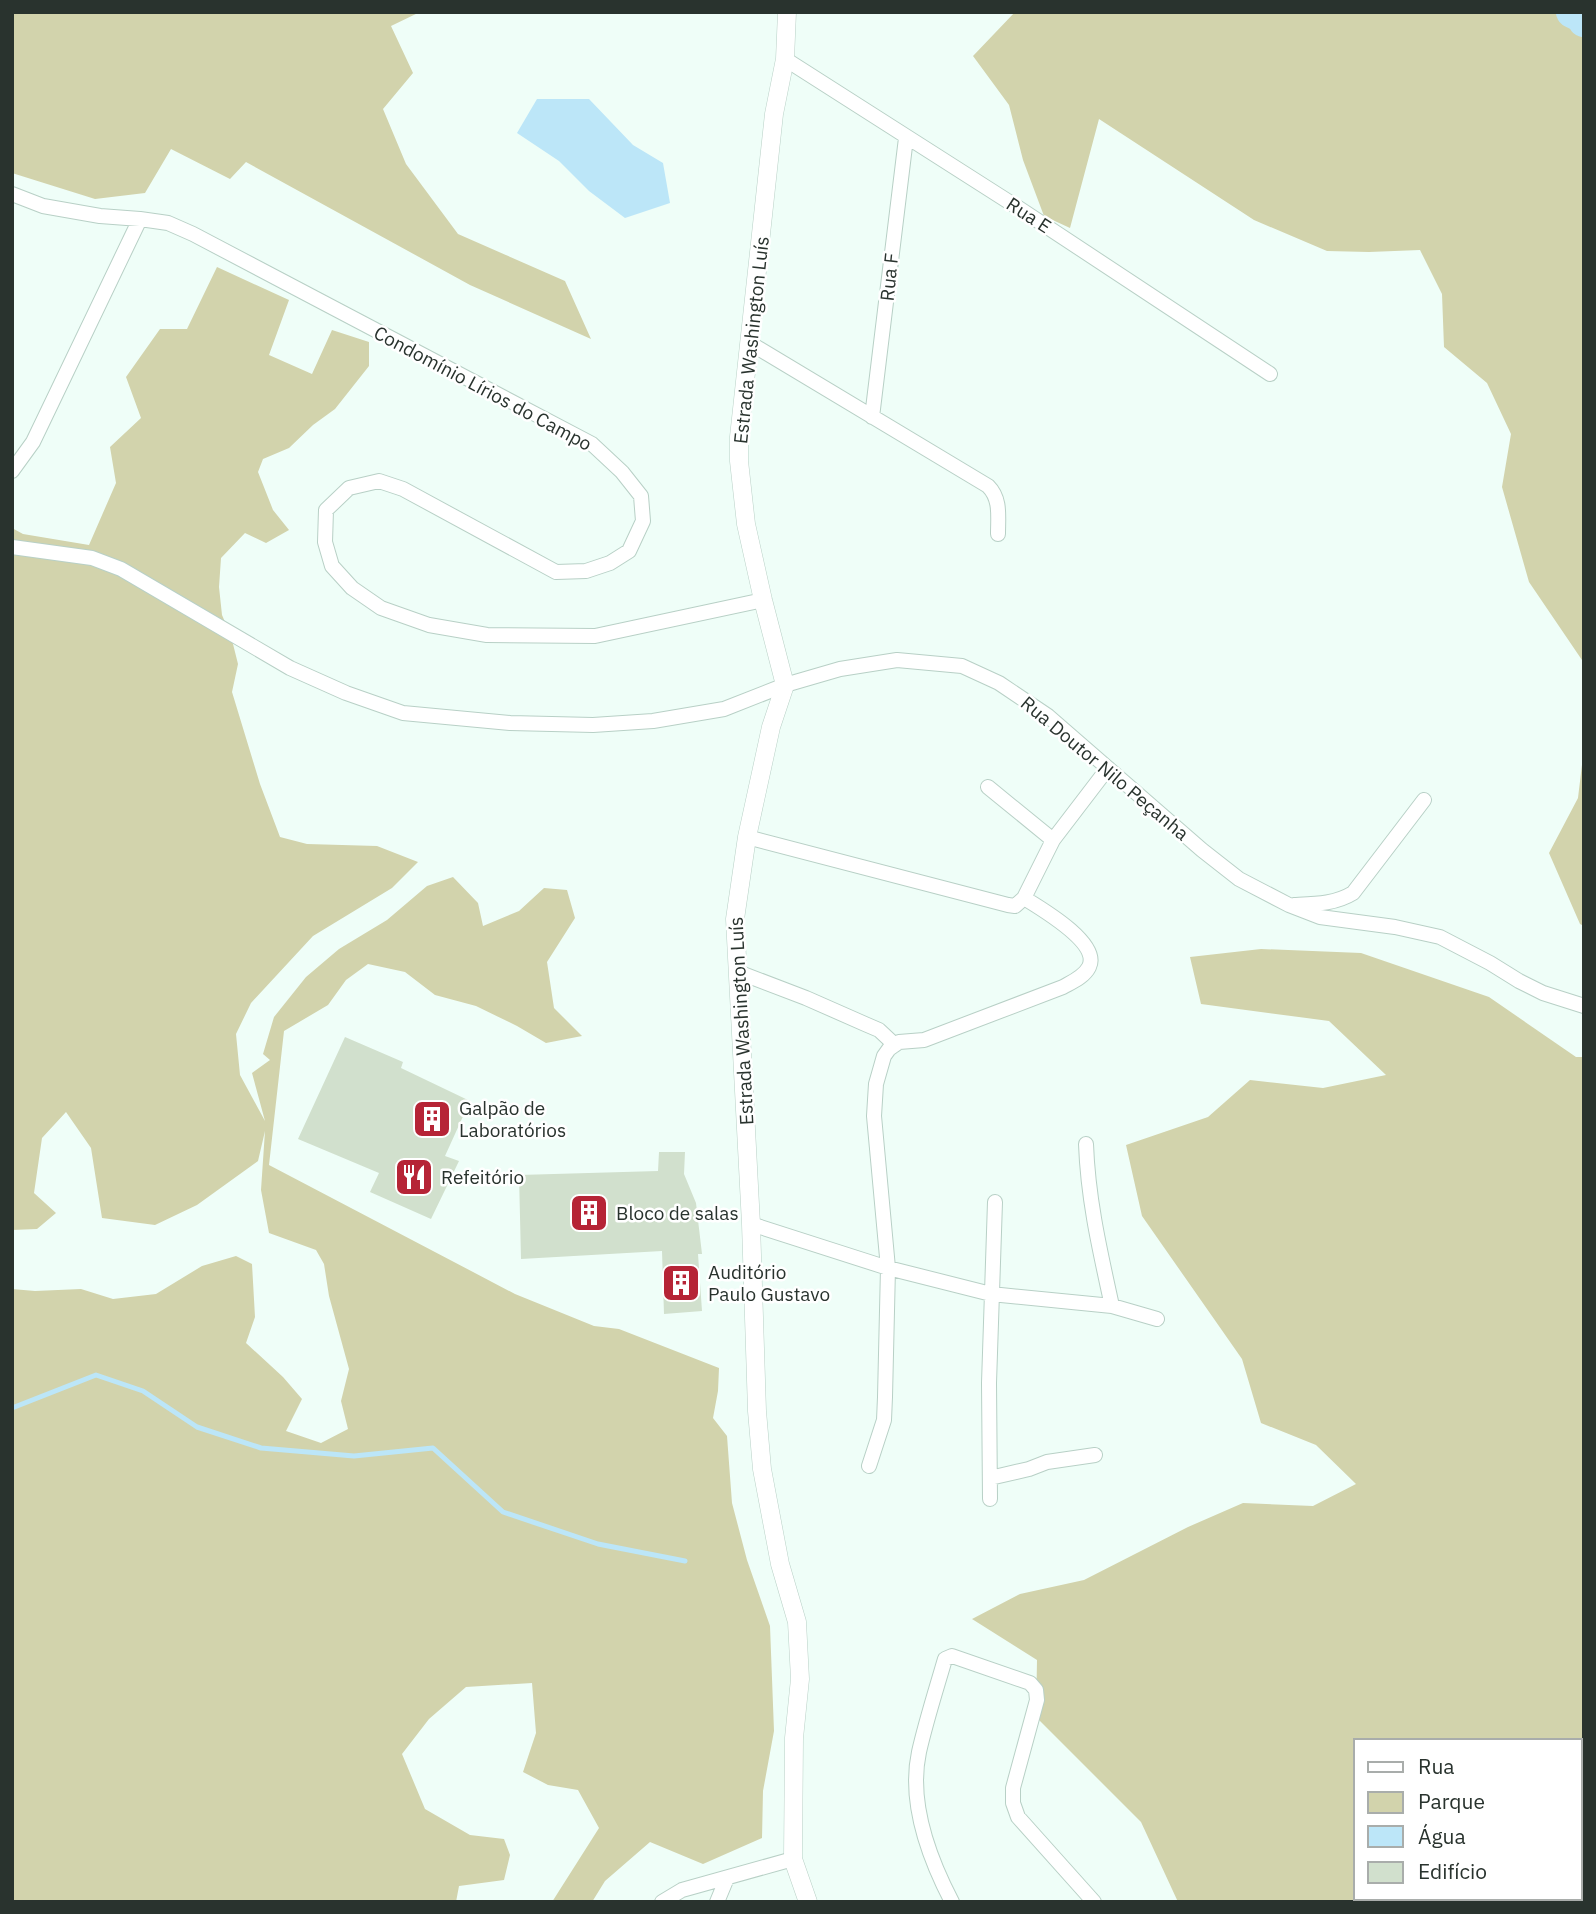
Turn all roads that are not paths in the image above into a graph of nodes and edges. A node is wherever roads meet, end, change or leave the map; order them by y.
1 (787, 12) edge
2 (785, 59) junction
3 (906, 138) junction
4 (12, 194) edge
5 (140, 219) junction
6 (748, 342) junction
7 (1270, 374) dead end
8 (872, 416) junction
9 (12, 471) edge
10 (998, 534) dead end
11 (12, 547) edge
12 (763, 600) junction
13 (785, 685) junction
14 (1108, 768) junction
15 (988, 787) dead end
16 (1424, 800) dead end
17 (747, 837) junction
18 (1053, 840) junction
19 (1024, 898) junction
20 (1289, 905) junction
21 (738, 972) junction
22 (1584, 1006) edge
23 (895, 1045) junction
24 (1086, 1144) dead end
25 (995, 1202) dead end
26 (751, 1224) junction
27 (888, 1268) junction
28 (991, 1294) junction
29 (1112, 1306) junction
30 (1157, 1319) dead end
31 (1094, 1455) dead end
32 (869, 1466) dead end
33 (990, 1478) junction
34 (990, 1499) dead end
35 (793, 1859) junction
36 (727, 1878) junction
37 (662, 1902) edge
38 (717, 1902) edge
39 (808, 1902) edge
40 (952, 1902) edge
41 (1094, 1902) edge

1 - 2 street, Estrada Washington Luís
2 - 3 street, Rua E
2 - 6 street, Estrada Washington Luís
3 - 7 street, Rua E
3 - 8 street, Rua F
4 - 5 street, Condomínio Lírios do Campo
5 - 9 street
5 - 12 street, Condomínio Lírios do Campo
6 - 8 street
6 - 12 street, Estrada Washington Luís
8 - 10 street
11 - 13 street, Rua Doutor Nilo Peçanha
12 - 13 street, Estrada Washington Luís
13 - 14 street, Rua Doutor Nilo Peçanha
13 - 17 street, Estrada Washington Luís
14 - 18 street
14 - 20 street, Rua Doutor Nilo Peçanha
15 - 18 street
16 - 20 street, Rua Doutor Nilo Peçanha
17 - 19 street
17 - 21 street, Estrada Washington Luís
18 - 19 street
19 - 23 street
20 - 22 street, Rua Doutor Nilo Peçanha
21 - 23 street
21 - 26 street, Estrada Washington Luís
23 - 27 street
24 - 29 street
25 - 28 street
26 - 27 street
26 - 35 street, Estrada Washington Luís
27 - 28 street
27 - 32 street
28 - 29 street
28 - 33 street
29 - 30 street
31 - 33 street
33 - 34 street
35 - 36 street
35 - 39 street, Estrada Washington Luís
36 - 37 street
36 - 38 street
40 - 41 street

